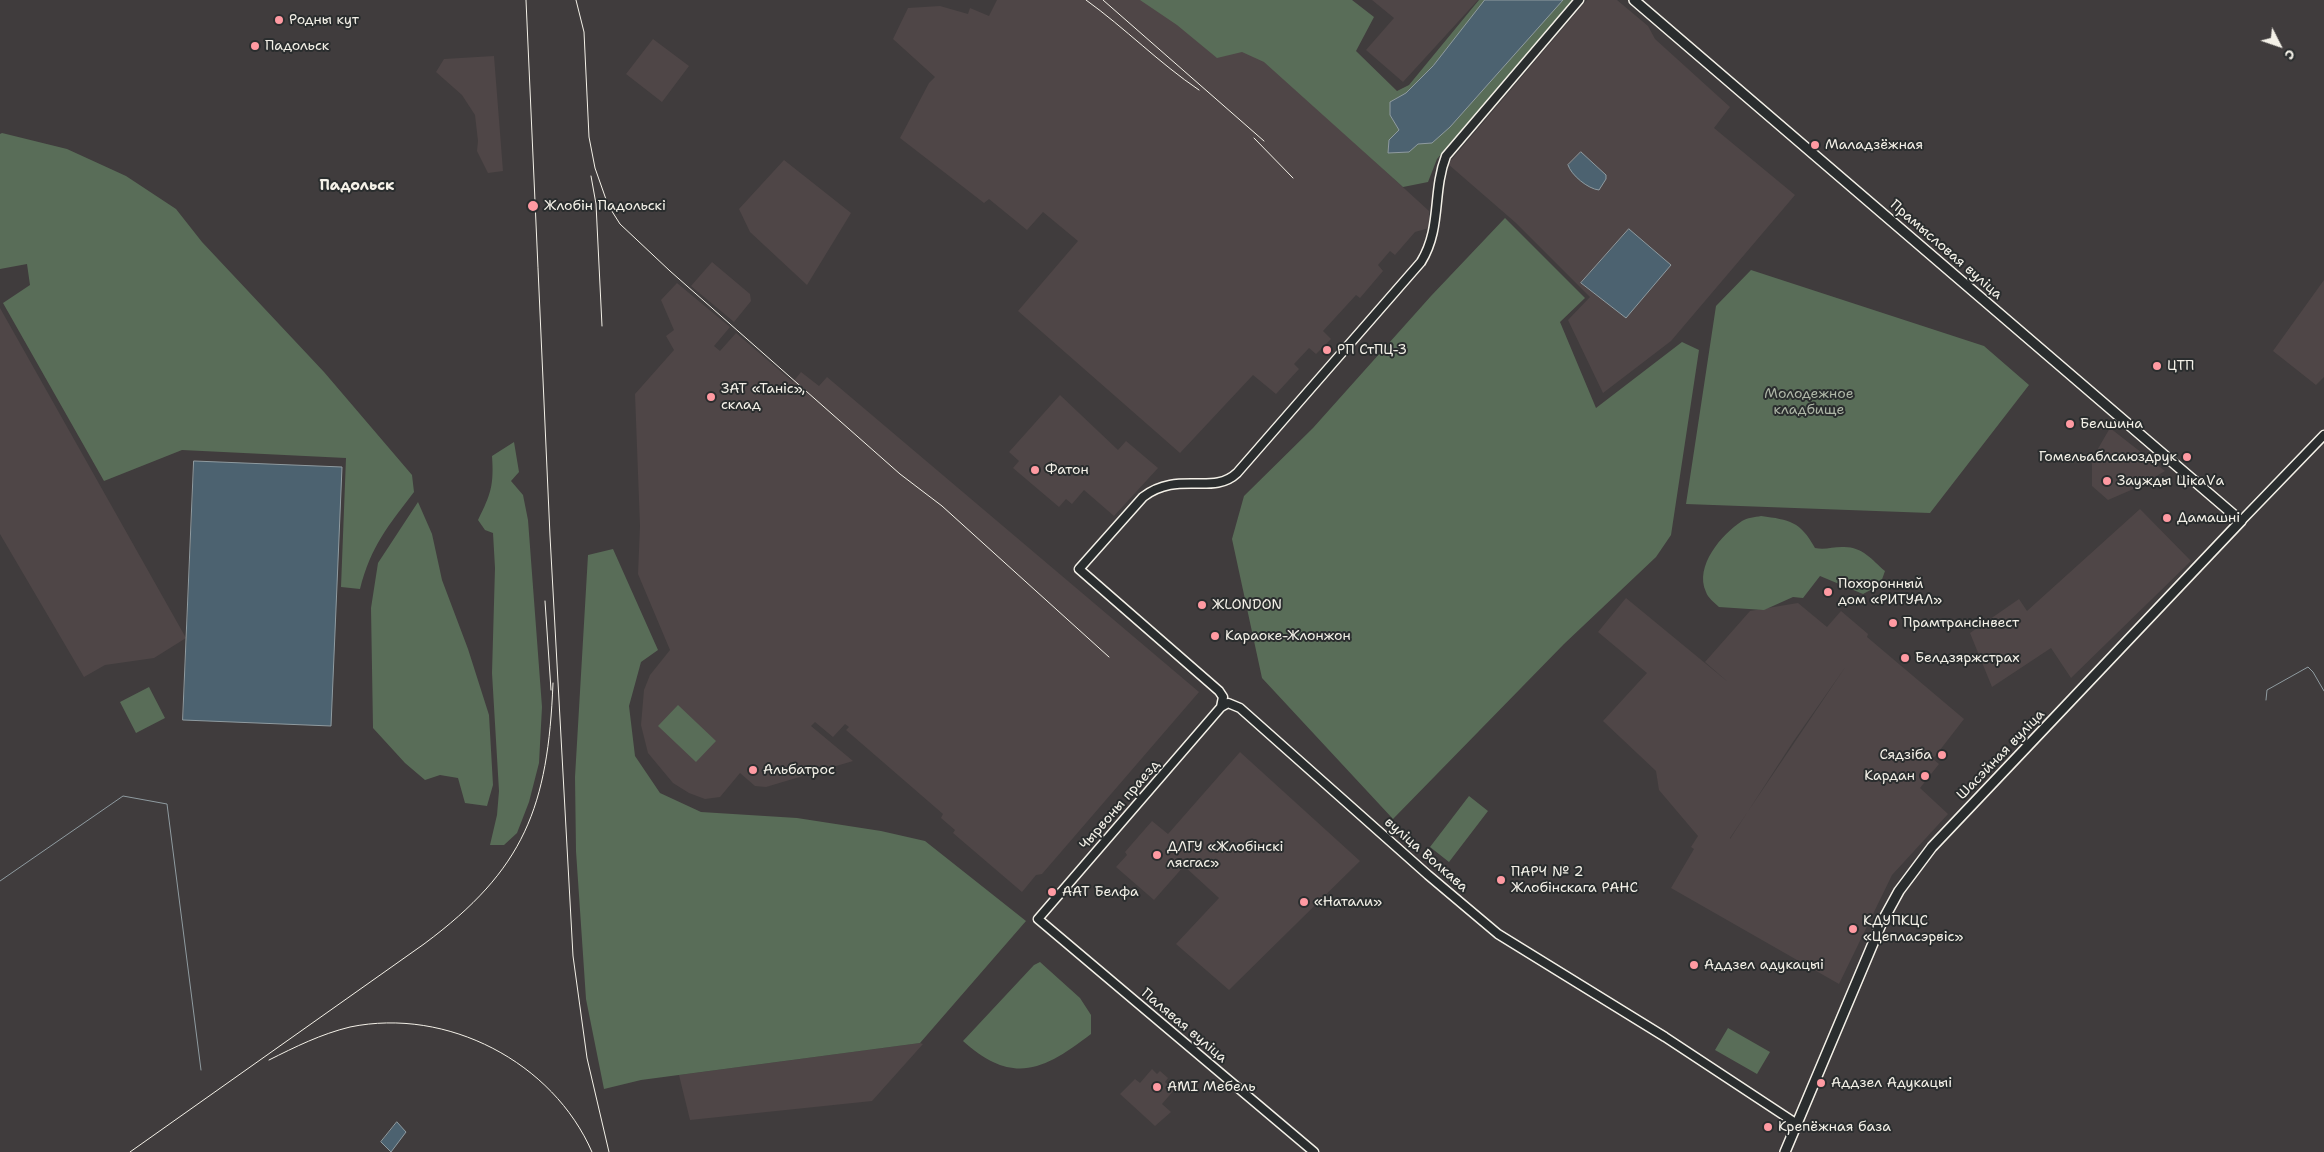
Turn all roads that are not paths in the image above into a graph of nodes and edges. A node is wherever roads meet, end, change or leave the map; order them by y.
1 (1579, 0) edge
2 (1634, 0) edge
3 (2324, 435) edge
4 (2241, 521) junction
5 (1222, 707) junction
6 (1038, 919) joint
7 (1796, 1124) junction
8 (1314, 1152) edge
9 (1784, 1152) edge

1 - 5 street
2 - 4 main road, Прамысловая вуліца
3 - 4 street, Шасэйная вуліца
4 - 7 main road, Шасэйная вуліца
5 - 6 street, Чырвоны праезд
5 - 7 street, вуліца Волкава
6 - 8 street, Палявая вуліца
7 - 9 main road, Шасэйная вуліца

